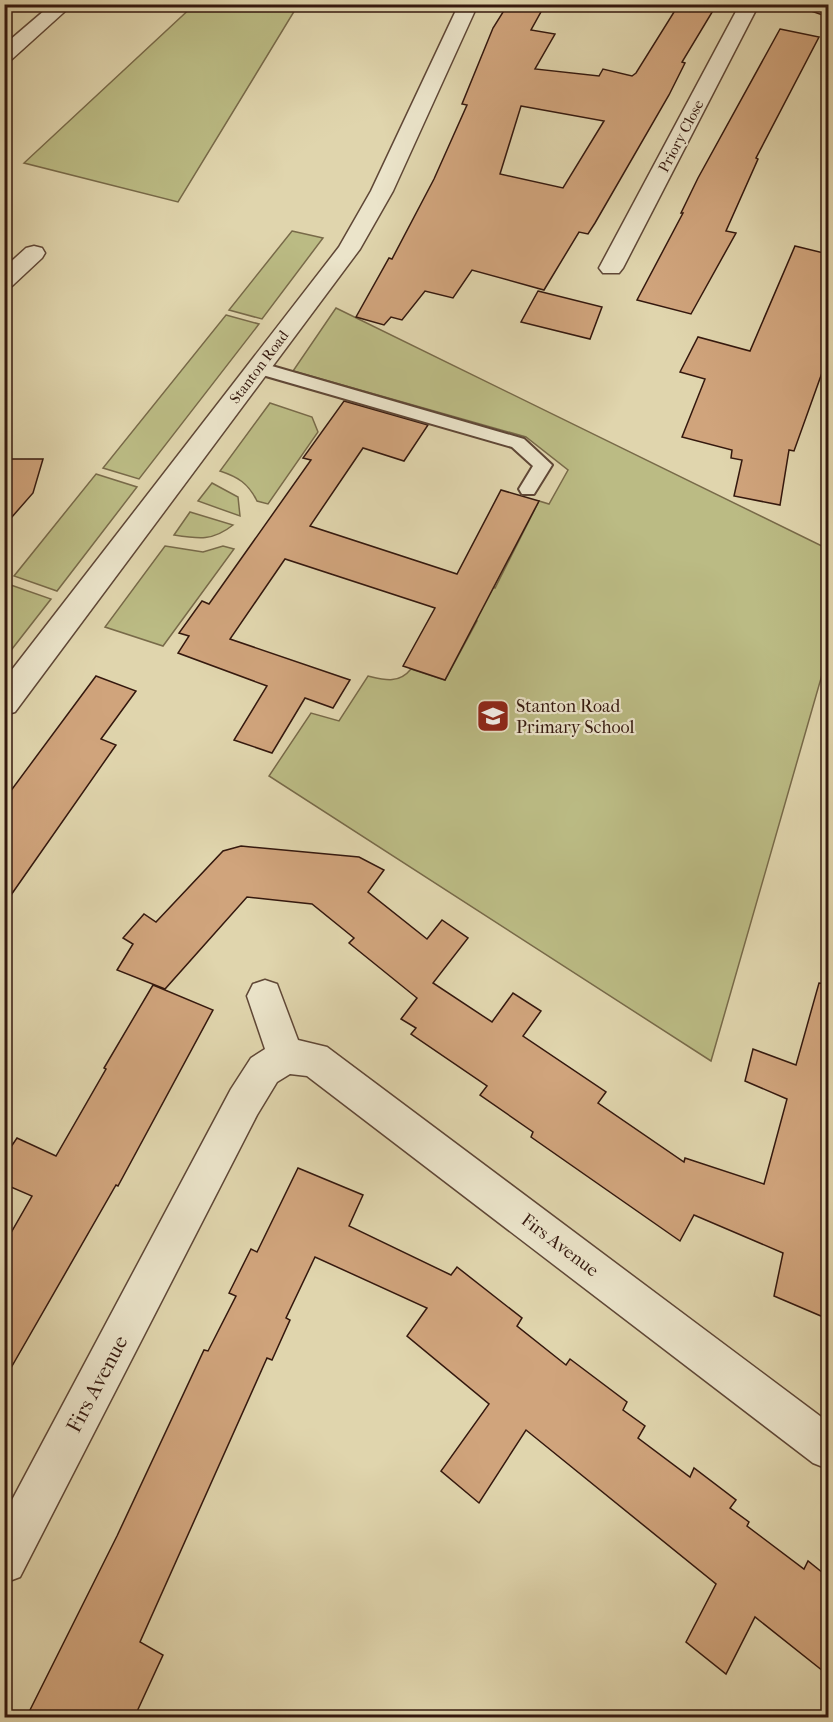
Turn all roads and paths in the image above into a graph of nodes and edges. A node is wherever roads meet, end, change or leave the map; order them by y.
1 (64, 4) edge
2 (469, 4) edge
3 (750, 4) edge
4 (812, 4) edge
5 (828, 10) edge
6 (4, 56) edge
7 (34, 253) dead end
8 (611, 268) dead end
9 (4, 281) edge
10 (258, 368) junction
11 (528, 489) dead end
12 (4, 703) edge
13 (265, 996) dead end
14 (285, 1056) junction
15 (828, 1448) edge
16 (4, 1562) edge

1 - 6 street
2 - 10 street, Stanton Road
3 - 8 street, Priory Close
4 - 5 street
7 - 9 street
10 - 11 lane
10 - 12 street, Stanton Road
13 - 14 street
14 - 15 street, Firs Avenue
14 - 16 street, Firs Avenue

